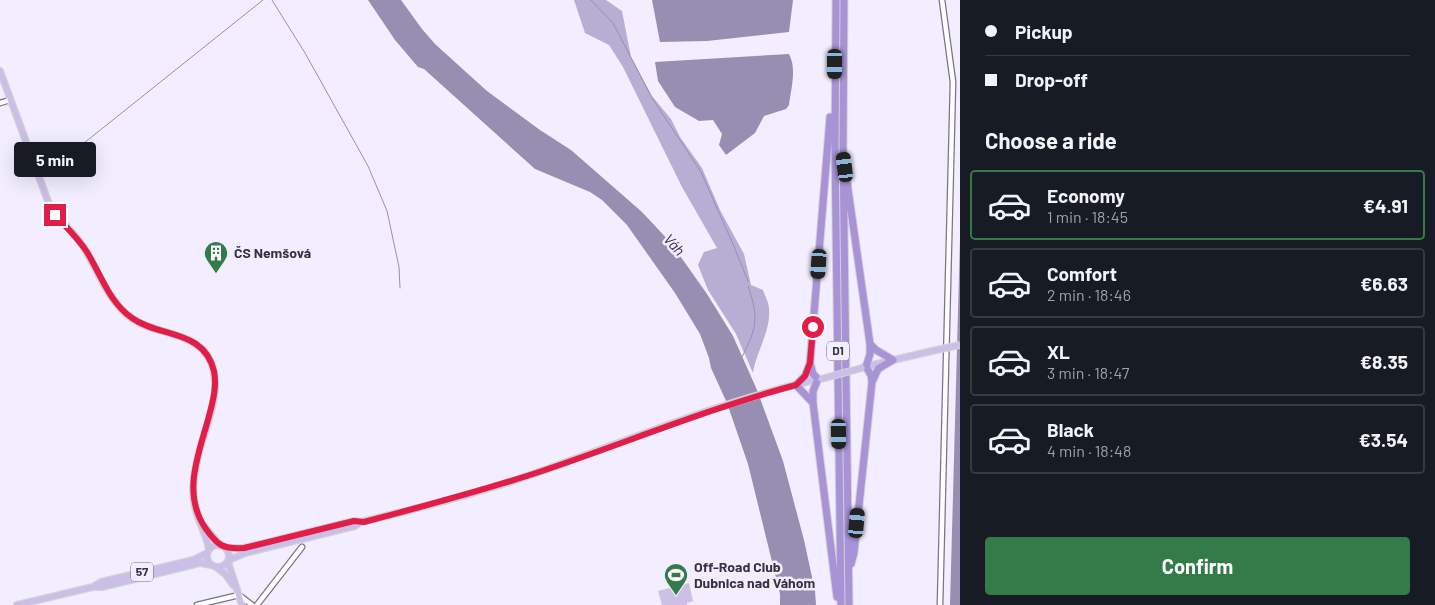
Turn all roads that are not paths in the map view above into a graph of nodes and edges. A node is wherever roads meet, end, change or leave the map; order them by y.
1 (836, 0) edge
2 (844, 0) edge
3 (942, 0) edge
4 (0, 71) edge
5 (834, 98) junction
6 (10, 100) junction
7 (0, 103) edge
8 (843, 149) junction
9 (870, 344) junction
10 (960, 345) edge
11 (893, 360) junction
12 (810, 363) junction
13 (864, 367) junction
14 (820, 379) junction
15 (872, 382) junction
16 (794, 385) junction
17 (813, 403) junction
18 (199, 519) junction
19 (361, 522) junction
20 (223, 547) junction
21 (302, 547) dead end
22 (208, 551) junction
23 (228, 561) junction
24 (213, 566) junction
25 (849, 572) junction
26 (93, 586) junction
27 (238, 593) junction
28 (17, 605) edge
29 (197, 605) edge
30 (242, 605) edge
31 (252, 605) edge
32 (257, 605) edge
33 (840, 605) edge
34 (849, 605) edge
35 (940, 605) edge

1 - 5 highway, D1
2 - 8 highway, D1
3 - 35 street
4 - 6 main road
5 - 12 highway
5 - 33 highway, D1
6 - 7 street
6 - 18 main road
8 - 9 highway
8 - 25 highway, D1
9 - 11 highway
9 - 13 highway
10 - 11 main road, 57, bridge
11 - 13 main road, 57
11 - 15 highway
12 - 14 highway
12 - 16 highway
13 - 14 main road, 57, bridge
13 - 15 highway
14 - 16 main road, 57
14 - 17 highway
15 - 25 highway
16 - 17 highway
16 - 19 main road, 57
17 - 33 highway
18 - 20 main road
18 - 22 main road
19 - 20 main road, 57
19 - 23 main road, 57
20 - 22 main road, 57
20 - 23 main road
21 - 32 street
22 - 24 main road
22 - 26 main road, 57
23 - 24 main road, 57
23 - 27 main road
24 - 26 main road, 57
24 - 27 main road
25 - 34 highway, D1
26 - 28 main road, 57
27 - 29 street
27 - 30 main road
27 - 31 street

